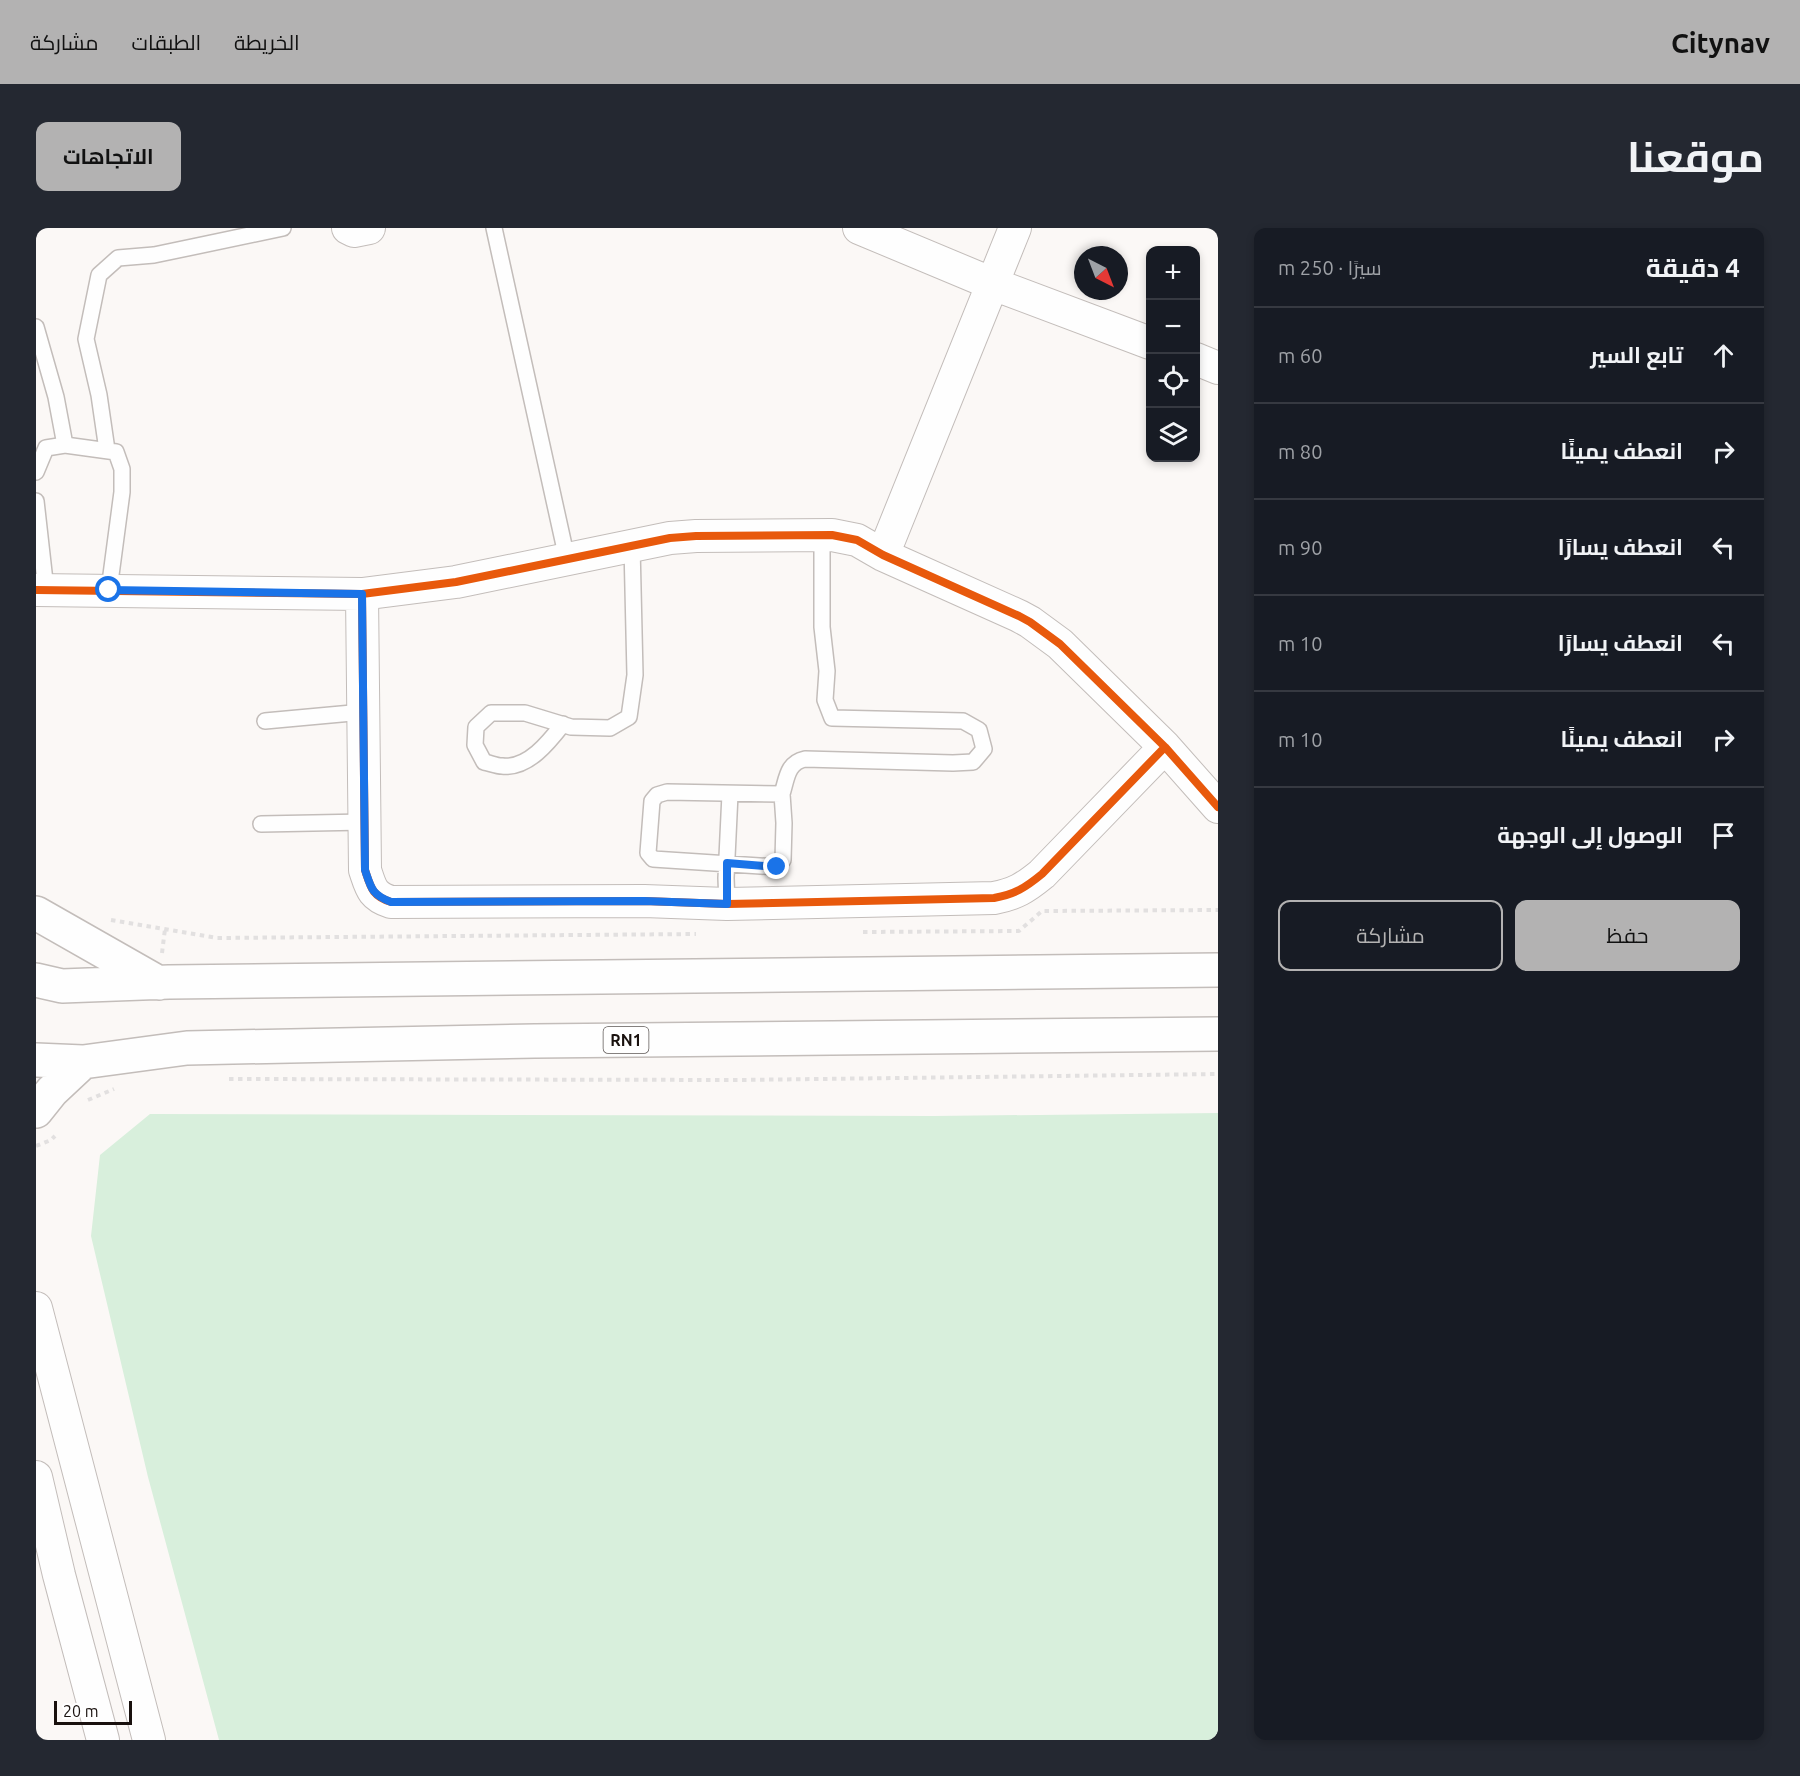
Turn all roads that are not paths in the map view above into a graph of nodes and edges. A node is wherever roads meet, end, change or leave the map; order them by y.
1 (283, 228) edge
2 (348, 228) edge
3 (369, 228) edge
4 (494, 228) edge
5 (859, 228) edge
6 (1015, 228) edge
7 (993, 284) junction
8 (36, 327) edge
9 (1146, 341) edge
10 (1200, 361) edge
11 (1218, 368) edge
12 (65, 445) junction
13 (107, 450) junction
14 (36, 472) edge
15 (36, 501) edge
16 (822, 535) junction
17 (632, 546) junction
18 (883, 555) junction
19 (567, 559) junction
20 (41, 590) edge
21 (109, 590) junction
22 (362, 594) junction
23 (363, 712) junction
24 (265, 721) dead end
25 (563, 724) junction
26 (1165, 747) junction
27 (730, 794) junction
28 (782, 794) junction
29 (1218, 807) edge
30 (364, 822) junction
31 (261, 824) dead end
32 (727, 863) junction
33 (727, 904) junction
34 (36, 913) edge
35 (1218, 970) edge
36 (36, 980) edge
37 (159, 982) junction
38 (1218, 1034) edge
39 (36, 1060) edge
40 (83, 1062) junction
41 (47, 1122) edge
42 (36, 1308) edge
43 (36, 1477) edge
44 (41, 1516) edge
45 (103, 1740) edge
46 (149, 1740) edge

1 - 13 lane
2 - 3 street
4 - 19 lane
5 - 7 street
6 - 7 street
7 - 9 street
7 - 18 street
8 - 12 lane
10 - 11 street
12 - 13 lane
12 - 14 lane
13 - 21 lane
15 - 20 lane
16 - 17 street
16 - 18 street
16 - 28 lane
17 - 19 street
17 - 25 lane
18 - 26 street
19 - 22 street
20 - 21 street
21 - 22 street
22 - 23 street
23 - 24 lane
23 - 30 street
25 - 25 lane
26 - 29 street
26 - 33 street
27 - 28 lane
27 - 32 lane
27 - 32 lane
28 - 32 lane
30 - 31 lane
30 - 33 street
32 - 33 lane
34 - 37 highway
35 - 37 highway
36 - 37 highway
38 - 40 highway, RN1
39 - 40 highway, RN1
40 - 41 highway
42 - 46 street
43 - 44 street
44 - 45 street

